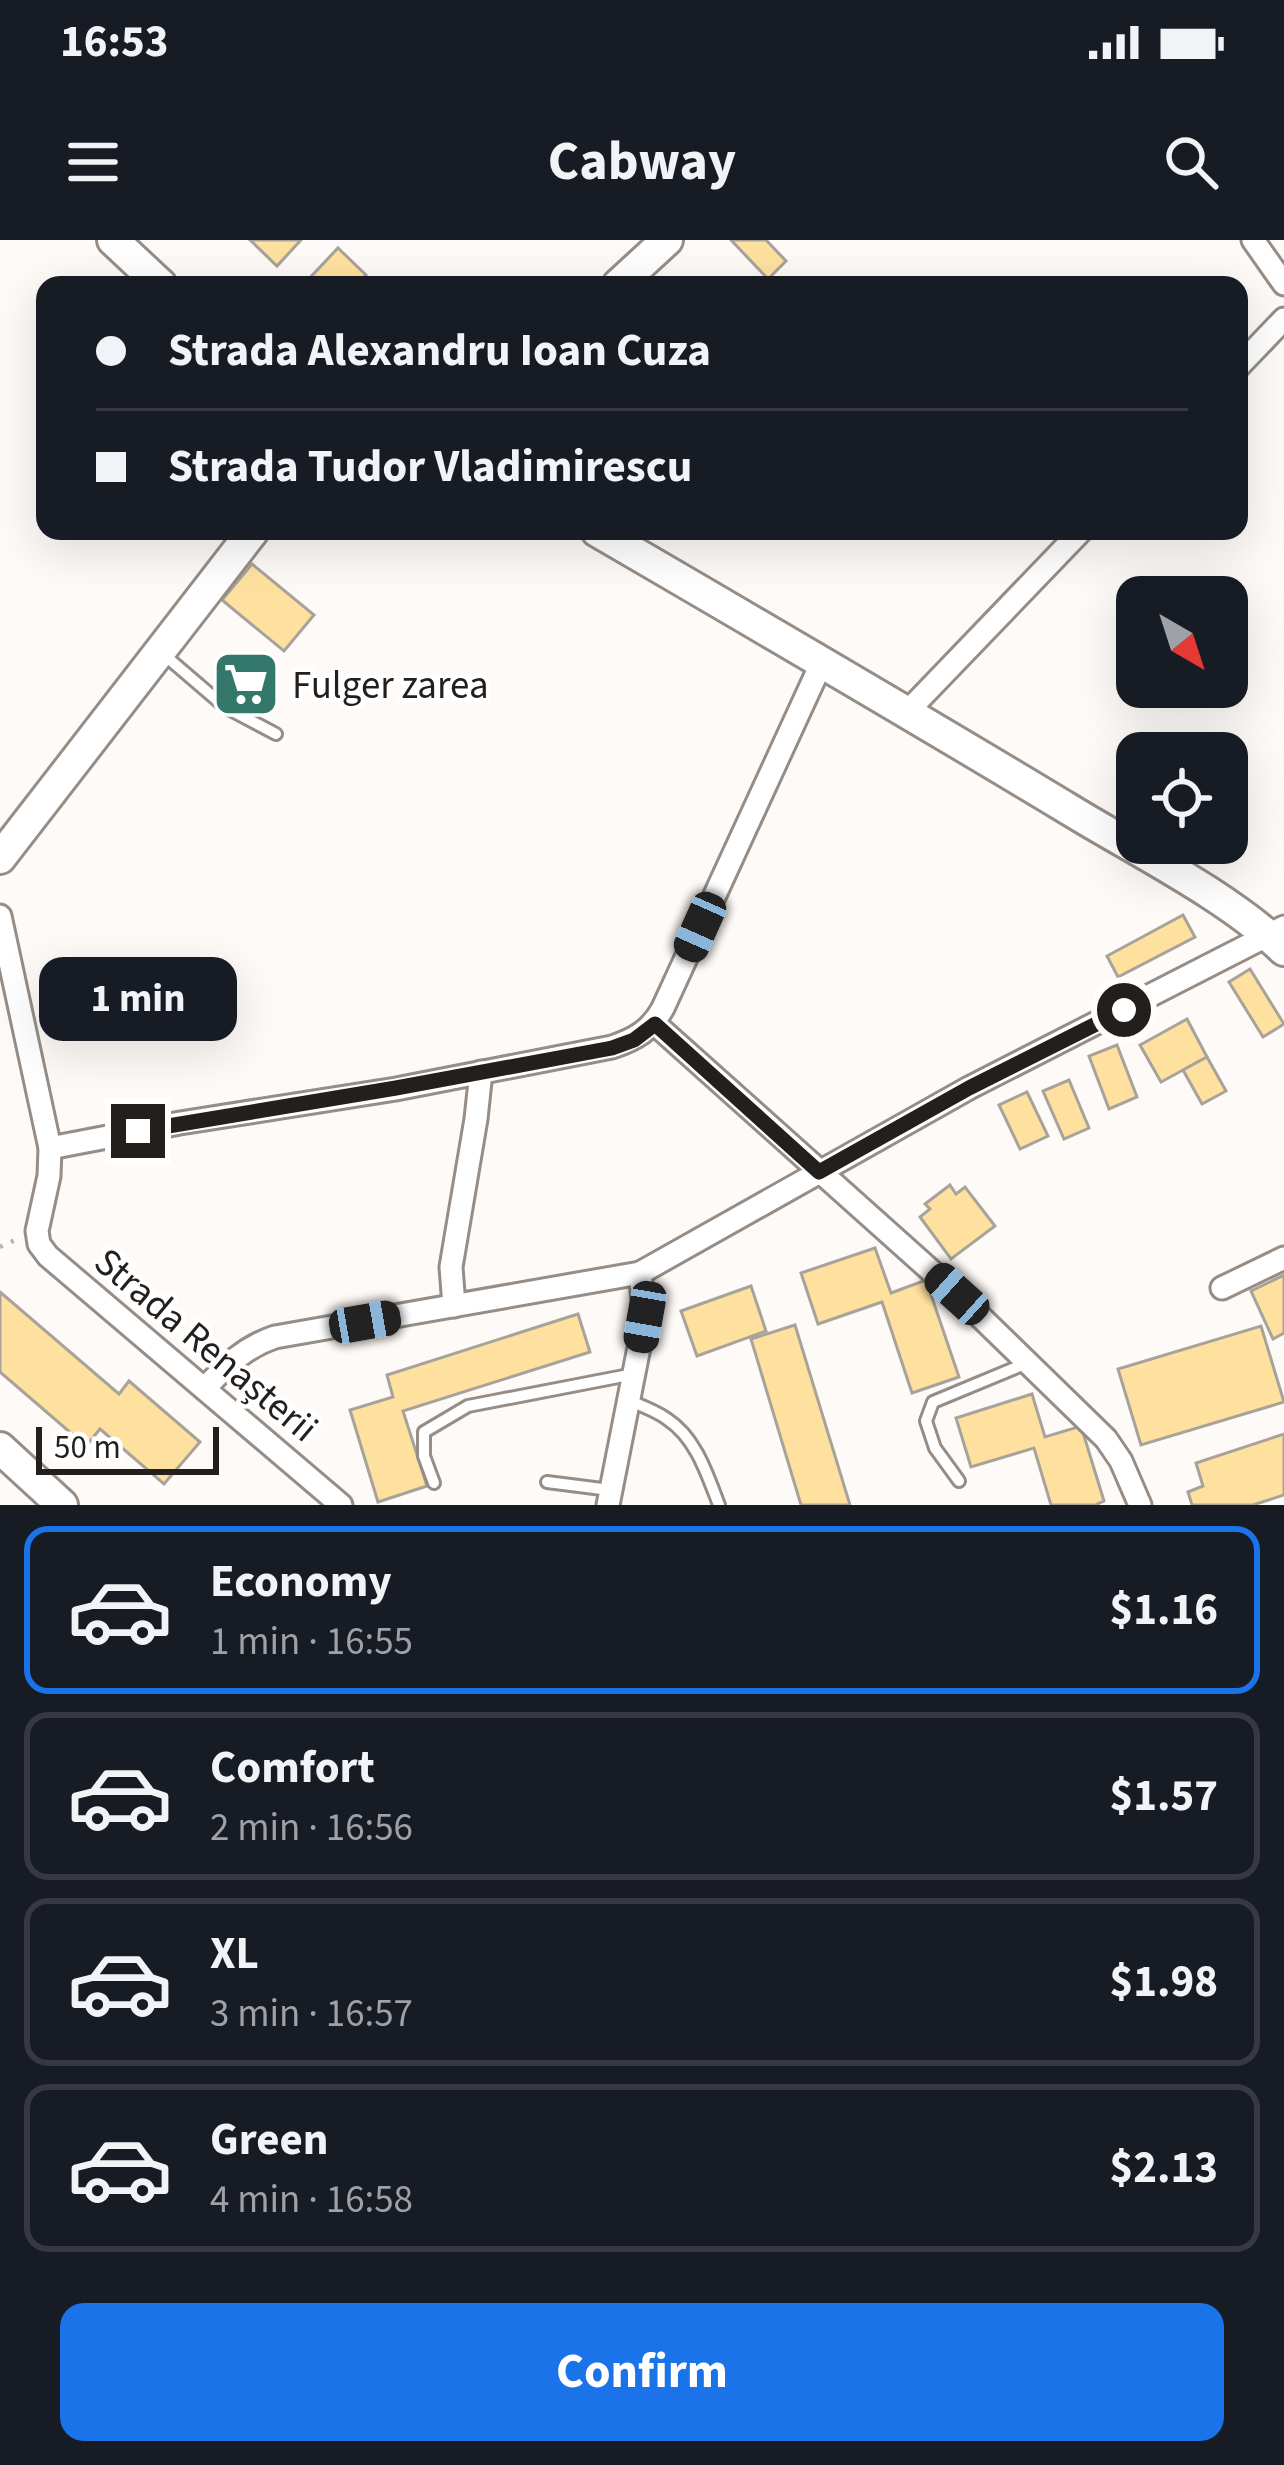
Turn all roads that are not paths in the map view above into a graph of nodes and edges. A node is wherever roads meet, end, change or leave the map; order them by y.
1 (113, 240) edge
2 (667, 240) edge
3 (1252, 240) edge
4 (151, 276) edge
5 (628, 276) edge
6 (1284, 284) edge
7 (1284, 319) edge
8 (1248, 357) edge
9 (247, 540) edge
10 (612, 540) edge
11 (1072, 540) edge
12 (160, 652) junction
13 (822, 662) junction
14 (908, 711) junction
15 (276, 734) dead end
16 (0, 858) edge
17 (0, 916) edge
18 (1279, 937) edge
19 (655, 1024) junction
20 (481, 1072) junction
21 (50, 1148) junction
22 (819, 1172) junction
23 (1284, 1258) edge
24 (640, 1273) junction
25 (1222, 1288) dead end
26 (454, 1306) junction
27 (1027, 1363) junction
28 (635, 1373) junction
29 (205, 1388) junction
30 (630, 1400) junction
31 (0, 1448) edge
32 (959, 1481) dead end
33 (547, 1482) dead end
34 (434, 1483) dead end
35 (609, 1497) edge
36 (62, 1505) edge
37 (340, 1505) edge
38 (718, 1505) edge
39 (1140, 1505) edge

1 - 4 main road
2 - 5 main road
3 - 6 street
7 - 8 street
9 - 12 main road
10 - 13 main road
11 - 14 street
12 - 15 lane
12 - 16 main road
13 - 14 main road
13 - 19 street
14 - 18 main road
17 - 21 street
18 - 22 street
19 - 20 street
19 - 22 street
20 - 21 street
20 - 26 street
21 - 29 street, Strada Renașterii
22 - 24 street
22 - 27 street
23 - 25 street
24 - 26 street
24 - 28 street
26 - 29 street
27 - 32 lane
27 - 39 street
28 - 30 street
28 - 34 lane
29 - 37 street, Strada Renașterii
30 - 35 street
30 - 38 lane
31 - 36 main road
33 - 35 lane

